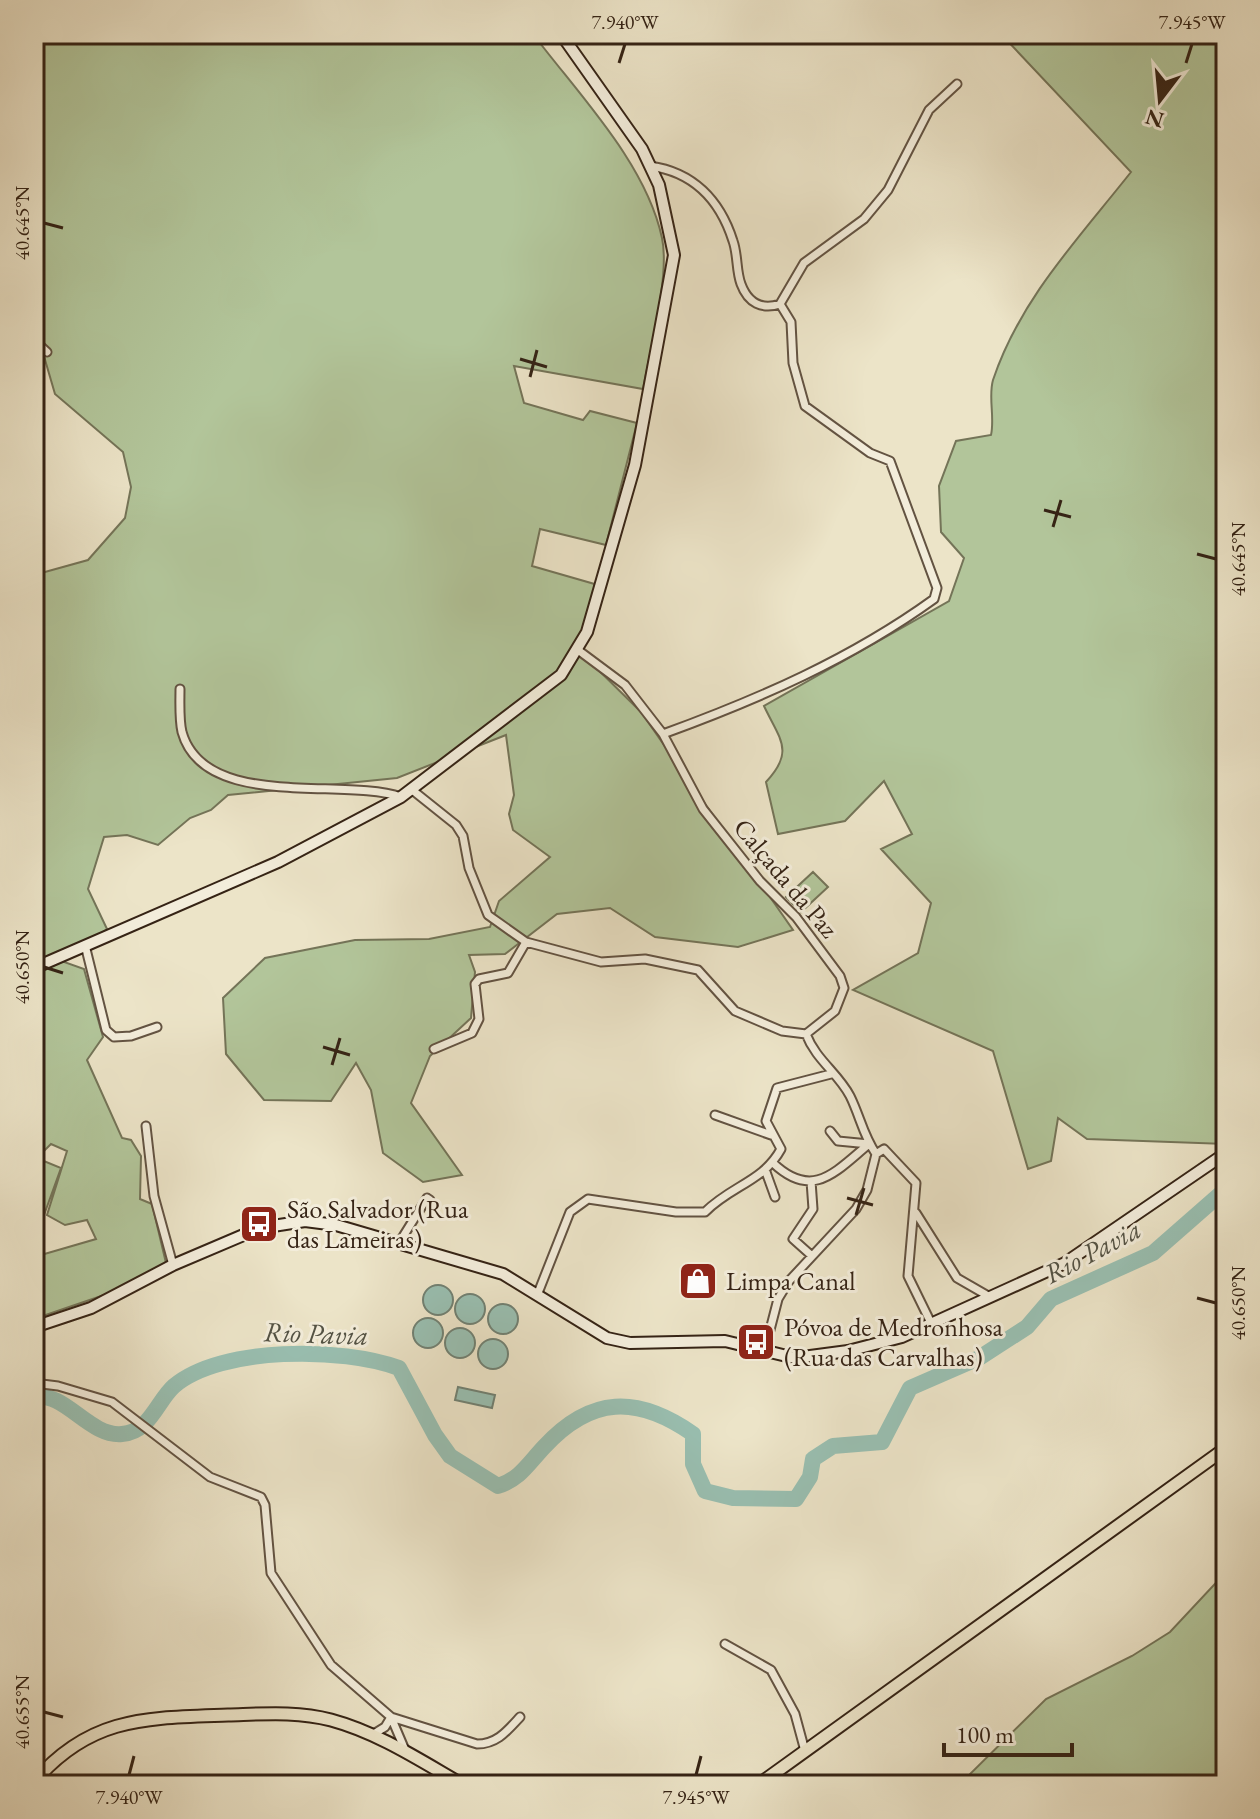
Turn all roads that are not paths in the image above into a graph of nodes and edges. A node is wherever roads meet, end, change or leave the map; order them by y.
1 (561, 34) edge
2 (957, 84) dead end
3 (650, 166) junction
4 (780, 304) junction
5 (34, 340) edge
6 (47, 352) dead end
7 (578, 650) junction
8 (180, 689) dead end
9 (663, 734) junction
10 (411, 789) junction
11 (401, 797) junction
12 (526, 942) junction
13 (85, 945) junction
14 (34, 968) edge
15 (157, 1027) dead end
16 (806, 1034) junction
17 (434, 1049) dead end
18 (831, 1074) junction
19 (715, 1115) dead end
20 (146, 1126) dead end
21 (830, 1131) dead end
22 (771, 1135) junction
23 (869, 1144) junction
24 (1226, 1153) edge
25 (876, 1154) junction
26 (773, 1163) junction
27 (766, 1172) junction
28 (811, 1181) junction
29 (775, 1197) dead end
30 (430, 1200) dead end
31 (916, 1213) junction
32 (399, 1243) junction
33 (812, 1256) junction
34 (173, 1265) junction
35 (538, 1293) junction
36 (990, 1297) junction
37 (931, 1323) junction
38 (34, 1327) edge
39 (764, 1353) junction
40 (34, 1383) edge
41 (1226, 1448) edge
42 (725, 1644) dead end
43 (391, 1717) junction
44 (520, 1717) dead end
45 (395, 1725) junction
46 (372, 1735) junction
47 (387, 1742) junction
48 (805, 1751) junction
49 (406, 1752) junction
50 (34, 1782) edge
51 (463, 1785) edge
52 (758, 1785) edge

1 - 3 street
2 - 4 street
3 - 4 street
3 - 7 street
4 - 9 street
5 - 6 street
7 - 9 street, Calçada da Paz
7 - 10 street
8 - 11 street
9 - 16 street, Calçada da Paz
10 - 11 street
10 - 12 street
11 - 13 street
12 - 16 street
12 - 17 street
13 - 14 street
13 - 15 street
16 - 18 street
18 - 22 street
18 - 23 street
19 - 22 street
20 - 34 street
21 - 23 street
22 - 26 street
23 - 25 street
23 - 28 street
24 - 36 street
25 - 31 street
25 - 33 street
26 - 27 street
26 - 28 street
27 - 29 street
27 - 35 street
28 - 33 street
30 - 32 street
31 - 36 street
31 - 37 street
32 - 34 street
32 - 35 street
33 - 39 street
34 - 38 street
35 - 39 street
36 - 37 street
37 - 39 street
40 - 43 street
41 - 48 main road
42 - 48 street
43 - 44 street
43 - 45 street
43 - 46 street
45 - 47 street
45 - 49 street
46 - 47 main road
46 - 50 main road
47 - 49 main road
48 - 52 main road
49 - 51 main road

